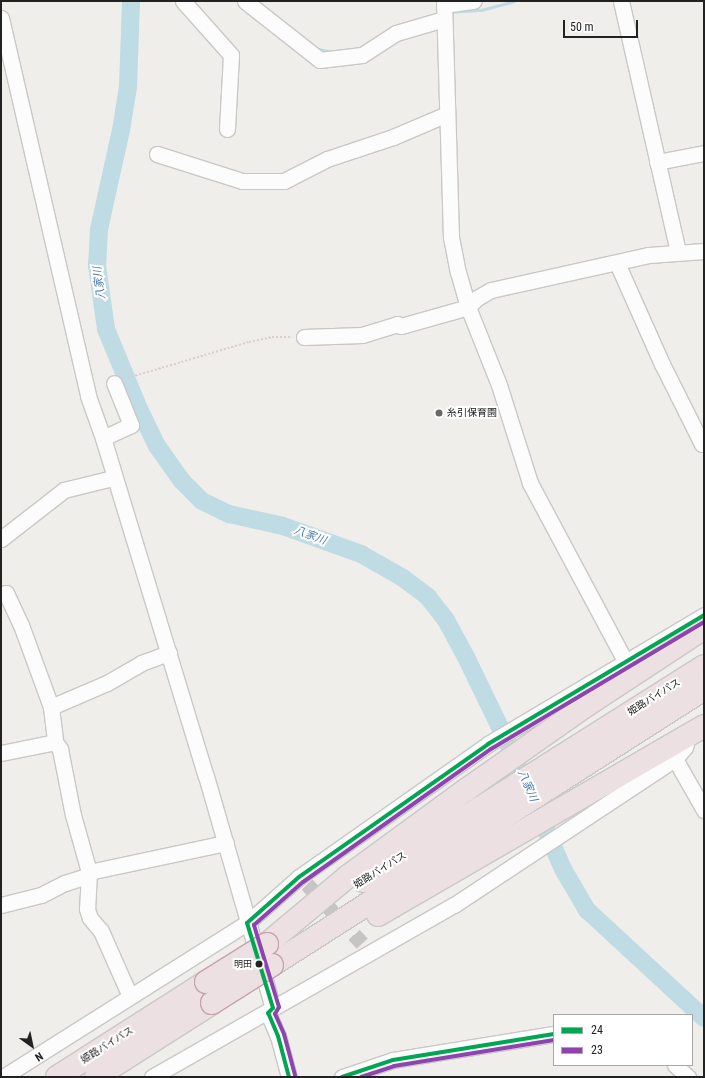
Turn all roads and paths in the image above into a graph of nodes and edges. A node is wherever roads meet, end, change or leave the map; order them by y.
1 (183, 1) edge
2 (245, 1) edge
3 (474, 1) edge
4 (621, 1) edge
5 (444, 8) edge
6 (1, 18) edge
7 (447, 114) junction
8 (227, 129) dead end
9 (704, 153) edge
10 (158, 154) dead end
11 (657, 162) junction
12 (704, 251) edge
13 (678, 252) junction
14 (617, 263) junction
15 (468, 307) junction
16 (304, 337) joint
17 (114, 383) joint
18 (103, 438) junction
19 (704, 444) edge
20 (113, 478) junction
21 (1, 539) edge
22 (1, 594) edge
23 (704, 615) edge
24 (704, 628) edge
25 (169, 653) junction
26 (626, 663) junction
27 (704, 666) edge
28 (704, 690) edge
29 (51, 707) junction
30 (696, 731) edge
31 (55, 742) junction
32 (1, 753) edge
33 (674, 759) junction
34 (704, 810) edge
35 (484, 829) junction
36 (226, 843) junction
37 (88, 874) junction
38 (1, 905) edge
39 (247, 922) junction
40 (267, 944) junction
41 (130, 996) junction
42 (271, 1010) junction
43 (152, 1029) junction
44 (553, 1034) edge
45 (113, 1054) junction
46 (676, 1066) edge
47 (2, 1077) edge
48 (58, 1077) edge
49 (96, 1077) edge
50 (152, 1077) edge
51 (289, 1077) edge
52 (342, 1077) edge
53 (688, 1077) edge

1 - 8 street
2 - 5 street
3 - 5 street
4 - 11 street
5 - 7 street
6 - 18 street
7 - 10 street
7 - 15 street
9 - 11 street
11 - 13 street
12 - 13 street
13 - 14 street
14 - 15 street
14 - 19 street
15 - 16 street
15 - 26 street
16 - 17 path
17 - 18 street
18 - 20 street
20 - 21 street
20 - 25 street
22 - 29 street
23 - 26 street
24 - 40 highway
25 - 29 street
25 - 36 street
26 - 39 street
27 - 35 highway, 姫路バイパス
28 - 35 highway, 姫路バイパス
29 - 31 street
30 - 33 street
30 - 35 highway
31 - 32 street
31 - 37 street
33 - 34 street
33 - 42 street
35 - 40 highway, 姫路バイパス
35 - 43 highway, 姫路バイパス, bridge
36 - 37 street
36 - 39 street
37 - 38 street
37 - 41 street
39 - 41 street
39 - 42 street
40 - 43 highway, 姫路バイパス, bridge
41 - 47 street
42 - 50 street
42 - 51 street
43 - 45 highway, 姫路バイパス
44 - 52 street
45 - 48 highway, 姫路バイパス
45 - 49 highway, 姫路バイパス
46 - 53 street

